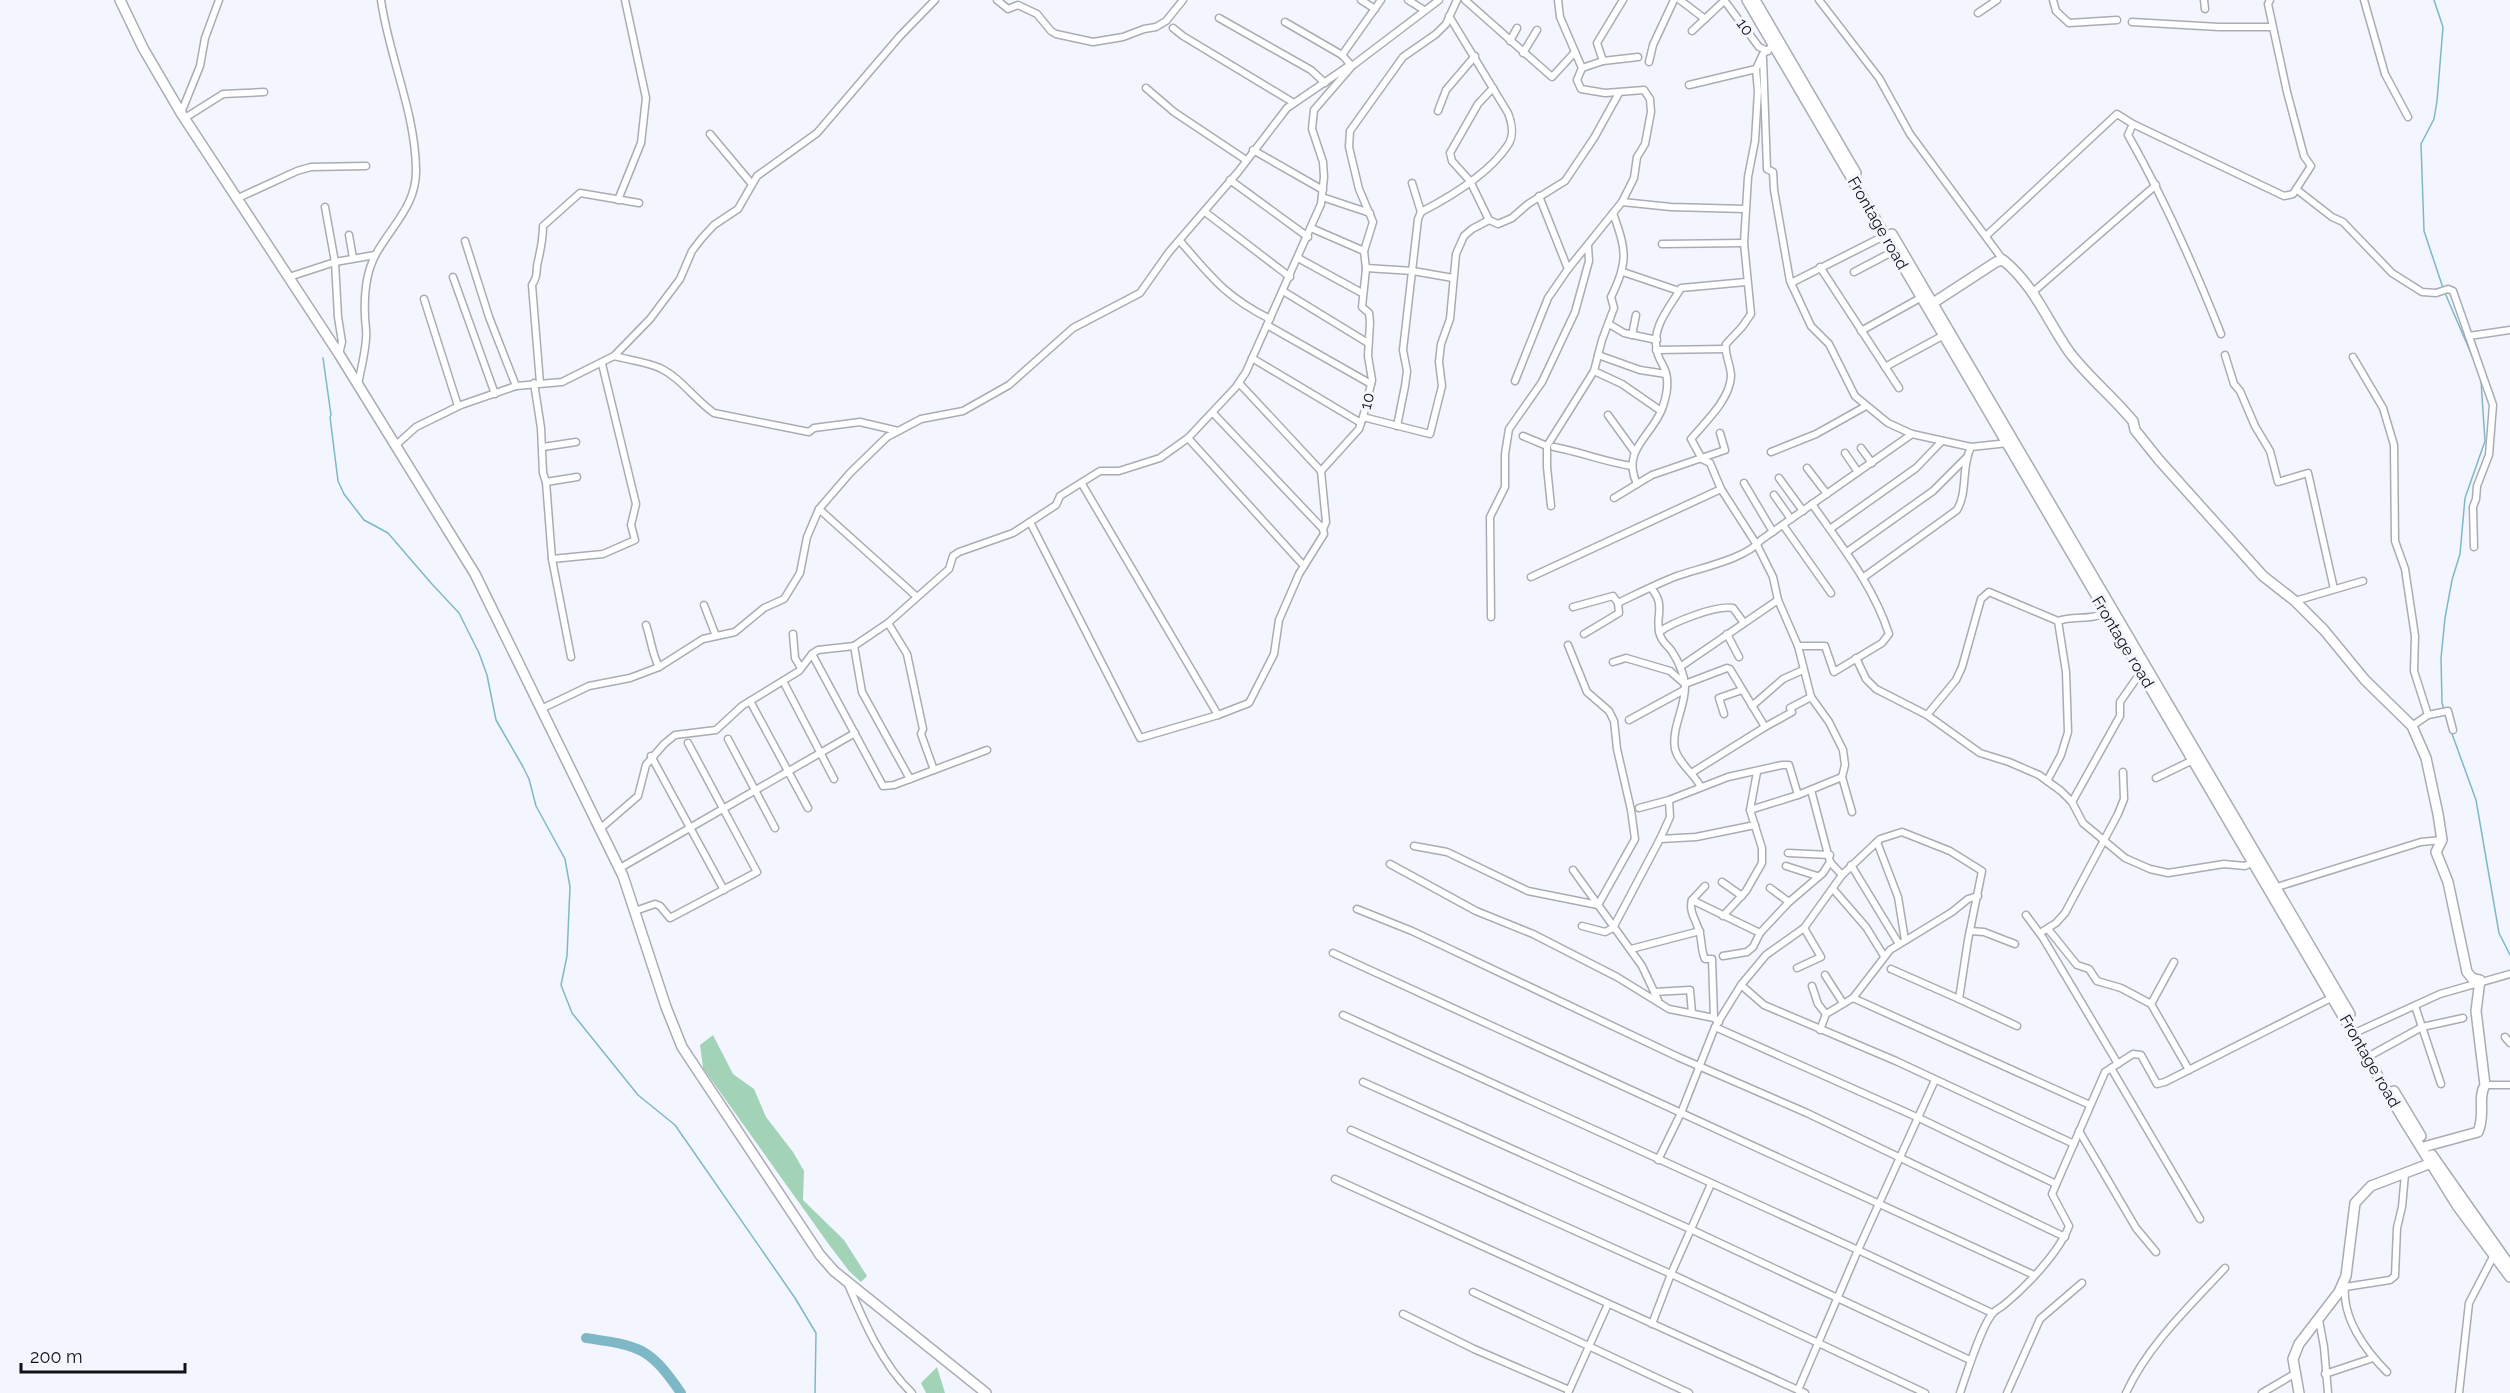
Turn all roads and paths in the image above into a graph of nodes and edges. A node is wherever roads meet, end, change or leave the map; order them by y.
1 (120, 0) edge
2 (219, 0) edge
3 (381, 0) edge
4 (625, 0) edge
5 (935, 0) edge
6 (997, 0) edge
7 (1183, 0) edge
8 (1361, 0) edge
9 (1381, 0) edge
10 (1408, 0) edge
11 (1438, 0) edge
12 (1457, 0) edge
13 (1465, 0) edge
14 (1558, 0) edge
15 (1623, 0) edge
16 (1674, 0) edge
17 (1680, 0) edge
18 (1724, 0) edge
19 (1747, 0) edge
20 (1755, 0) edge
21 (1820, 0) edge
22 (1996, 0) edge
23 (2053, 0) edge
24 (2204, 0) edge
25 (2364, 0) edge
26 (2268, 2) edge
27 (1375, 9) junction
28 (2205, 9) dead end
29 (1424, 10) junction
30 (1978, 13) dead end
31 (1449, 16) junction
32 (1219, 18) dead end
33 (1705, 19) junction
34 (2117, 20) dead end
35 (1285, 22) dead end
36 (2132, 22) dead end
37 (2272, 27) junction
38 (1173, 28) dead end
39 (1517, 28) dead end
40 (1537, 30) dead end
41 (1692, 31) dead end
42 (1510, 41) junction
43 (1771, 48) junction
44 (1575, 52) junction
45 (1523, 53) junction
46 (1342, 55) junction
47 (1475, 56) junction
48 (1638, 57) dead end
49 (1603, 61) junction
50 (1649, 62) dead end
51 (1351, 65) junction
52 (1582, 68) junction
53 (1756, 69) junction
54 (1325, 83) junction
55 (1689, 85) dead end
56 (1146, 88) dead end
57 (1493, 88) junction
58 (264, 92) dead end
59 (1619, 93) junction
60 (1294, 103) junction
61 (1438, 111) dead end
62 (183, 116) junction
63 (2408, 117) dead end
64 (2133, 124) junction
65 (710, 134) dead end
66 (1443, 146) dead end
67 (1253, 150) junction
68 (1450, 150) junction
69 (1246, 159) junction
70 (366, 166) dead end
71 (1230, 180) junction
72 (1470, 181) junction
73 (751, 183) junction
74 (1412, 183) dead end
75 (2156, 185) junction
76 (2296, 189) junction
77 (1322, 194) junction
78 (1539, 196) junction
79 (236, 199) junction
80 (618, 200) junction
81 (1622, 202) junction
82 (639, 203) dead end
83 (325, 207) dead end
84 (1745, 209) junction
85 (1204, 212) junction
86 (1421, 212) junction
87 (1370, 213) junction
88 (1613, 213) junction
89 (1489, 220) junction
90 (1311, 228) junction
91 (349, 235) dead end
92 (1886, 235) junction
93 (1986, 236) junction
94 (1308, 237) junction
95 (465, 241) dead end
96 (1180, 241) junction
97 (1744, 243) junction
98 (1662, 244) dead end
99 (1588, 246) junction
100 (1894, 250) junction
101 (1364, 251) junction
102 (375, 255) junction
103 (353, 258) junction
104 (1299, 258) junction
105 (2003, 260) junction
106 (335, 262) junction
107 (1820, 267) junction
108 (1366, 268) junction
109 (1568, 269) junction
110 (1413, 271) junction
111 (1623, 272) junction
112 (1854, 272) dead end
113 (289, 277) junction
114 (453, 277) dead end
115 (1290, 277) junction
116 (1453, 278) junction
117 (1746, 282) junction
118 (1791, 284) junction
119 (1283, 291) junction
120 (1679, 291) junction
121 (2033, 292) junction
122 (1362, 293) junction
123 (1922, 297) junction
124 (424, 299) dead end
125 (1933, 303) junction
126 (1636, 315) dead end
127 (1269, 322) junction
128 (1609, 324) junction
129 (2510, 330) edge
130 (1861, 331) junction
131 (2221, 334) dead end
132 (1632, 335) junction
133 (1944, 335) junction
134 (2469, 336) junction
135 (1657, 340) junction
136 (1368, 343) junction
137 (1725, 349) junction
138 (1656, 350) junction
139 (339, 354) junction
140 (1598, 355) junction
141 (2225, 355) dead end
142 (614, 356) junction
143 (2353, 357) dead end
144 (1252, 358) junction
145 (602, 364) junction
146 (1885, 367) junction
147 (1594, 371) junction
148 (1666, 374) junction
149 (1515, 381) dead end
150 (537, 383) junction
151 (1239, 383) junction
152 (358, 384) junction
153 (1371, 384) junction
154 (516, 386) junction
155 (1899, 388) dead end
156 (495, 394) junction
157 (458, 406) junction
158 (1866, 406) junction
159 (1661, 411) junction
160 (1213, 413) junction
161 (1608, 415) dead end
162 (1362, 420) junction
163 (1397, 426) junction
164 (898, 431) junction
165 (1720, 433) dead end
166 (1912, 434) junction
167 (1523, 436) dead end
168 (1188, 438) junction
169 (1942, 441) junction
170 (576, 442) dead end
171 (2010, 442) junction
172 (395, 446) junction
173 (1550, 446) junction
174 (543, 447) junction
175 (1861, 447) dead end
176 (1971, 447) junction
177 (1634, 452) junction
178 (1771, 452) dead end
179 (1845, 453) dead end
180 (1966, 458) junction
181 (1702, 459) junction
182 (1872, 463) junction
183 (1632, 466) junction
184 (1807, 468) dead end
185 (1321, 471) junction
186 (1858, 472) junction
187 (577, 477) dead end
188 (1779, 478) dead end
189 (546, 482) junction
190 (1744, 483) dead end
191 (1082, 484) junction
192 (1637, 484) junction
193 (1721, 489) junction
194 (1827, 494) junction
195 (1774, 495) dead end
196 (1614, 498) dead end
197 (1812, 504) junction
198 (1551, 506) dead end
199 (819, 509) junction
200 (1803, 511) junction
201 (1791, 519) junction
202 (1030, 522) junction
203 (1783, 525) junction
204 (1323, 529) junction
205 (1830, 529) junction
206 (1773, 532) junction
207 (1757, 545) junction
208 (2474, 548) dead end
209 (1847, 552) junction
210 (552, 559) junction
211 (1304, 566) junction
212 (1531, 577) dead end
213 (1864, 577) junction
214 (2363, 581) dead end
215 (1651, 588) junction
216 (2334, 589) junction
217 (1831, 593) dead end
218 (917, 597) junction
219 (1778, 600) junction
220 (2295, 601) junction
221 (1618, 603) junction
222 (704, 605) dead end
223 (1573, 607) dead end
224 (2106, 612) junction
225 (1491, 617) dead end
226 (2058, 621) junction
227 (888, 623) junction
228 (1744, 623) junction
229 (646, 625) dead end
230 (1659, 632) junction
231 (793, 634) dead end
232 (1584, 634) dead end
233 (1727, 634) junction
234 (716, 636) junction
235 (1568, 645) dead end
236 (854, 646) junction
237 (1798, 646) junction
238 (812, 654) junction
239 (571, 657) dead end
240 (1739, 657) dead end
241 (1856, 658) junction
242 (1613, 662) dead end
243 (659, 667) junction
244 (1680, 667) junction
245 (801, 668) junction
246 (2144, 669) junction
247 (1803, 670) junction
248 (783, 681) junction
249 (1685, 687) junction
250 (1742, 690) junction
251 (1811, 697) junction
252 (750, 701) junction
253 (1752, 706) junction
254 (542, 709) junction
255 (1724, 714) dead end
256 (1218, 715) junction
257 (1927, 715) junction
258 (2428, 716) junction
259 (1629, 720) dead end
260 (2412, 726) junction
261 (1765, 727) junction
262 (2453, 730) dead end
263 (855, 733) junction
264 (728, 740) dead end
265 (688, 743) dead end
266 (987, 750) dead end
267 (821, 753) junction
268 (651, 756) junction
269 (2193, 760) junction
270 (934, 770) junction
271 (788, 772) junction
272 (1692, 772) junction
273 (1757, 772) junction
274 (2123, 772) dead end
275 (1842, 777) junction
276 (2156, 778) dead end
277 (834, 779) dead end
278 (910, 779) junction
279 (2047, 781) junction
280 (1701, 786) junction
281 (755, 790) junction
282 (1811, 790) junction
283 (1798, 795) junction
284 (1669, 800) junction
285 (2072, 802) junction
286 (808, 808) dead end
287 (1639, 808) dead end
288 (723, 809) junction
289 (1750, 810) junction
290 (1852, 812) dead end
291 (1755, 825) junction
292 (601, 828) junction
293 (690, 828) junction
294 (775, 828) dead end
295 (1660, 839) junction
296 (2103, 840) junction
297 (2442, 840) junction
298 (1877, 842) junction
299 (1413, 846) dead end
300 (1788, 853) dead end
301 (1830, 859) junction
302 (2253, 862) junction
303 (1390, 864) dead end
304 (1851, 865) junction
305 (1786, 866) dead end
306 (620, 868) junction
307 (1574, 870) dead end
308 (1842, 875) junction
309 (1817, 876) junction
310 (1722, 882) dead end
311 (1705, 886) dead end
312 (2277, 887) junction
313 (1770, 888) dead end
314 (724, 890) junction
315 (1833, 890) junction
316 (1742, 896) junction
317 (1978, 896) junction
318 (1692, 900) junction
319 (1789, 902) junction
320 (1598, 905) junction
321 (1357, 909) dead end
322 (635, 911) junction
323 (2026, 915) dead end
324 (1723, 916) junction
325 (1582, 926) dead end
326 (1613, 928) junction
327 (1804, 928) junction
328 (2048, 929) junction
329 (1700, 931) junction
330 (1970, 931) junction
331 (1760, 933) junction
332 (2040, 933) junction
333 (1902, 942) junction
334 (2015, 944) dead end
335 (1631, 949) junction
336 (1333, 953) dead end
337 (1723, 956) dead end
338 (1884, 956) junction
339 (2175, 962) dead end
340 (1797, 968) dead end
341 (1891, 969) dead end
342 (2510, 974) edge
343 (1825, 975) dead end
344 (2480, 980) junction
345 (1742, 985) junction
346 (1812, 986) dead end
347 (1654, 992) junction
348 (2336, 995) junction
349 (1853, 998) junction
350 (1959, 999) junction
351 (1658, 1001) junction
352 (1843, 1003) junction
353 (2151, 1004) junction
354 (2415, 1006) junction
355 (1692, 1013) junction
356 (1826, 1014) junction
357 (1343, 1015) dead end
358 (2463, 1018) dead end
359 (1716, 1022) junction
360 (2018, 1026) dead end
361 (2422, 1027) junction
362 (1820, 1030) junction
363 (2359, 1031) junction
364 (2505, 1037) dead end
365 (2510, 1043) edge
366 (2373, 1054) junction
367 (2118, 1064) junction
368 (1700, 1067) junction
369 (2111, 1068) junction
370 (2189, 1070) junction
371 (1935, 1080) junction
372 (1363, 1082) dead end
373 (2441, 1084) dead end
374 (2485, 1085) junction
375 (2510, 1085) edge
376 (2090, 1105) junction
377 (1681, 1113) junction
378 (1919, 1118) junction
379 (1351, 1130) dead end
380 (2079, 1131) junction
381 (2074, 1144) junction
382 (2427, 1146) junction
383 (1901, 1157) junction
384 (1658, 1160) junction
385 (2433, 1163) junction
386 (2405, 1174) junction
387 (1335, 1179) dead end
388 (1711, 1184) junction
389 (2056, 1184) junction
390 (1880, 1203) junction
391 (2200, 1218) dead end
392 (1690, 1229) junction
393 (2065, 1237) junction
394 (1858, 1250) junction
395 (2156, 1252) dead end
396 (2495, 1253) junction
397 (2510, 1266) edge
398 (2225, 1268) dead end
399 (1671, 1274) junction
400 (2034, 1275) junction
401 (2346, 1276) junction
402 (2510, 1277) edge
403 (2082, 1283) dead end
404 (848, 1284) junction
405 (2345, 1287) junction
406 (1473, 1292) dead end
407 (1837, 1298) junction
408 (1608, 1304) junction
409 (1992, 1313) junction
410 (1403, 1314) dead end
411 (2319, 1320) junction
412 (1652, 1324) junction
413 (1819, 1344) junction
414 (1587, 1347) junction
415 (2373, 1358) junction
416 (1970, 1360) junction
417 (2387, 1372) dead end
418 (2296, 1373) junction
419 (2325, 1374) junction
420 (1798, 1390) junction
421 (1568, 1391) edge
422 (912, 1393) edge
423 (986, 1393) edge
424 (1689, 1393) edge
425 (1805, 1393) edge
426 (1925, 1393) edge
427 (1960, 1393) edge
428 (2007, 1393) edge
429 (2126, 1393) edge
430 (2262, 1393) edge
431 (2299, 1393) edge
432 (2328, 1393) edge
433 (2459, 1393) edge

1 - 62 main road
2 - 62 street
3 - 102 street
4 - 80 street
5 - 73 street
6 - 7 street
8 - 27 street
9 - 27 street
10 - 29 street
11 - 29 street
12 - 31 street
13 - 42 street
14 - 44 street
15 - 49 street
16 - 50 street
17 - 33 street
18 - 33 street
18 - 43 street, 10
19 - 43 main road, Frontage road
20 - 43 main road
21 - 93 street
22 - 30 street
23 - 34 street
24 - 28 street
25 - 63 street
26 - 37 street
27 - 46 street
29 - 51 street
31 - 47 street
31 - 87 street
32 - 54 street
33 - 41 street
35 - 46 street
36 - 37 street
37 - 76 street
38 - 60 street
39 - 42 street
40 - 45 street
42 - 45 street
43 - 53 street
43 - 92 main road, Frontage road
43 - 118 street
43 - 125 main road
44 - 45 street
44 - 52 street
46 - 51 street
47 - 57 street
47 - 61 street
48 - 49 street
49 - 52 street
51 - 54 street
51 - 77 street
52 - 59 street
53 - 55 street
53 - 84 street
54 - 60 street
56 - 69 street
57 - 68 street
57 - 72 street
58 - 62 street
59 - 78 street
59 - 81 street
60 - 67 street
62 - 79 main road
64 - 75 street
64 - 76 street
64 - 93 street
65 - 73 street
66 - 68 street
67 - 69 street
67 - 77 street
68 - 72 street
69 - 71 street
70 - 79 street
71 - 85 street
71 - 94 street
72 - 86 street
72 - 89 street
73 - 142 street
74 - 86 street
75 - 121 street
75 - 131 street
76 - 134 street
77 - 87 street
77 - 90 street
78 - 89 street
78 - 109 street
79 - 113 main road
80 - 82 street
80 - 150 street
81 - 84 street
81 - 88 street
83 - 106 street
84 - 97 street
85 - 96 street
85 - 115 street
86 - 110 street
87 - 101 street, 10
88 - 99 street
88 - 111 street
89 - 116 street
90 - 94 street
90 - 101 street
91 - 103 street
92 - 100 main road, Frontage road
92 - 107 street
93 - 105 street
94 - 104 street
95 - 154 street
96 - 127 street
96 - 164 street
97 - 98 street
97 - 117 street
99 - 109 street
99 - 225 street
100 - 112 street
100 - 123 main road, Frontage road
101 - 108 street, 10
102 - 103 street
102 - 152 street
103 - 106 street
104 - 115 street
104 - 122 street
105 - 121 main road
105 - 125 main road
106 - 113 street
106 - 139 street
107 - 118 street
107 - 130 street
108 - 110 street
108 - 122 street, 10
109 - 149 street
110 - 116 street
110 - 163 street
111 - 120 street
111 - 128 street
113 - 139 main road
114 - 156 street
115 - 119 street
116 - 163 street
117 - 120 street
117 - 137 street
118 - 158 street
119 - 127 street
119 - 136 street
120 - 135 street
121 - 220 main road
122 - 136 street, 10
123 - 130 street
123 - 133 main road, Frontage road
124 - 157 street
125 - 171 main road
126 - 132 street
127 - 144 street
127 - 153 street
128 - 132 street
128 - 140 street
129 - 134 street
130 - 146 street
132 - 135 street
133 - 146 street
133 - 171 main road, Frontage road
134 - 208 street
135 - 138 street
136 - 153 street, 10
137 - 138 street
137 - 181 street
138 - 148 street
139 - 152 main road
140 - 147 street
140 - 148 street
141 - 216 street
142 - 145 street
142 - 164 street
143 - 258 street
144 - 151 street
144 - 162 street
145 - 150 street
145 - 210 street
146 - 155 street
147 - 159 street
147 - 173 street
148 - 159 street
150 - 154 street
150 - 174 street
151 - 160 street
151 - 185 street
152 - 172 main road
153 - 162 street, 10
154 - 156 street
156 - 157 street
157 - 172 street
158 - 166 street
158 - 178 street
159 - 177 street
160 - 168 street
160 - 204 street
161 - 177 street
162 - 163 street
162 - 185 street, 10
164 - 199 street
165 - 181 street
166 - 169 street
166 - 182 street
167 - 173 street
168 - 191 street
168 - 211 street
169 - 176 street
169 - 205 street
170 - 174 street
171 - 176 street
171 - 224 main road, Frontage road
171 - 246 main road
172 - 254 main road
173 - 183 street
173 - 198 street
174 - 189 street
175 - 182 street
176 - 180 street
177 - 183 street
179 - 186 street
180 - 209 street
180 - 213 street
181 - 192 street
181 - 193 street
182 - 186 street
183 - 192 street
184 - 194 street
185 - 204 street
186 - 194 street
187 - 189 street
188 - 200 street
189 - 210 street
190 - 206 street
191 - 202 street
191 - 256 street
192 - 196 street
193 - 207 street
193 - 212 street
194 - 197 street
195 - 201 street
197 - 200 street
197 - 205 street
199 - 218 street
199 - 234 street
200 - 201 street
201 - 203 street
202 - 218 street
202 - 256 street
203 - 206 street
203 - 217 street
204 - 211 street
205 - 209 street
206 - 207 street
207 - 215 street
207 - 219 street
209 - 213 street
210 - 239 street
211 - 256 street
213 - 241 street
214 - 216 street
215 - 221 street
215 - 230 street
216 - 220 street
218 - 227 street
219 - 228 street
219 - 237 street
220 - 260 main road
221 - 223 street
221 - 232 street
222 - 234 street
224 - 226 street
224 - 246 main road, Frontage road
226 - 257 street
226 - 279 street
227 - 236 street
227 - 270 street
228 - 230 street
228 - 233 street
229 - 243 street
230 - 244 street
231 - 245 street
233 - 240 street
233 - 244 street
234 - 243 street
235 - 320 street
236 - 238 street
236 - 278 street
237 - 241 street
237 - 247 street
238 - 245 street
238 - 263 street
241 - 257 street
242 - 249 street
243 - 254 street
244 - 249 street
245 - 248 street
246 - 269 main road, Frontage road
246 - 285 street
246 - 312 main road
247 - 251 street
247 - 253 street
248 - 252 street
248 - 267 street
249 - 250 street
249 - 259 street
249 - 272 street
250 - 253 street
250 - 255 street
251 - 261 street
251 - 275 street
252 - 268 street
252 - 271 street
253 - 261 street
254 - 292 main road
257 - 279 street
258 - 260 street
258 - 262 street
260 - 297 main road
261 - 272 street
263 - 267 street
263 - 278 street
264 - 281 street
265 - 288 street
266 - 270 street
267 - 271 street
267 - 277 street
268 - 292 street
268 - 293 street
269 - 276 street
269 - 302 main road, Frontage road
270 - 278 street
271 - 281 street
271 - 286 street
272 - 280 street
273 - 280 street
273 - 283 street
273 - 289 street
274 - 296 street
275 - 282 street
275 - 290 street
279 - 285 street
280 - 284 street
281 - 288 street
281 - 294 street
282 - 283 street
282 - 301 street
283 - 289 street
284 - 287 street
284 - 295 street
285 - 296 street
288 - 293 street
288 - 314 street
289 - 291 street
291 - 295 street
291 - 316 street
292 - 306 main road
293 - 306 street
293 - 314 street
295 - 326 street
296 - 302 street
296 - 328 street
297 - 312 street
297 - 344 main road
298 - 304 street
298 - 317 street
298 - 333 street
299 - 320 street
300 - 301 street
301 - 308 street
301 - 309 street
302 - 348 main road, Frontage road
303 - 351 street
304 - 308 street
304 - 333 street
305 - 309 street
306 - 322 main road
307 - 320 street
308 - 315 street
309 - 319 street
310 - 316 street
311 - 318 street
312 - 348 main road
313 - 319 street
314 - 322 street
315 - 327 street
315 - 338 street
316 - 324 street
317 - 330 street
317 - 333 street
318 - 324 street
318 - 329 street
319 - 331 street
320 - 326 street
321 - 368 street
322 - 404 main road
323 - 332 street
324 - 331 street
325 - 326 street
326 - 335 street
327 - 340 street
327 - 345 street
328 - 332 street
328 - 353 street
329 - 335 street
329 - 359 street
330 - 334 street
330 - 350 street
331 - 337 street
332 - 367 street
333 - 338 street
335 - 347 street
336 - 377 street
338 - 349 street
339 - 353 street
341 - 350 street
342 - 344 street
343 - 352 street
344 - 354 street
344 - 374 main road
345 - 359 street
345 - 362 street
346 - 356 street
347 - 351 street
347 - 355 street
348 - 363 main road
348 - 370 street
348 - 385 main road, Frontage road
349 - 352 street
349 - 376 street
350 - 360 street
351 - 355 street
352 - 356 street
353 - 370 street
354 - 361 street
354 - 363 street
355 - 359 street
356 - 362 street
357 - 384 street
358 - 361 street
359 - 368 street
359 - 378 street
361 - 366 street
361 - 373 street
362 - 371 street
363 - 366 main road
364 - 365 street
366 - 382 main road
367 - 369 street
367 - 370 street
368 - 377 street
368 - 383 street
369 - 376 street
369 - 391 street
371 - 378 street
371 - 381 street
372 - 392 street
374 - 375 street
374 - 382 main road
376 - 380 street
377 - 384 street
377 - 390 street
378 - 383 street
378 - 389 street
379 - 399 street
380 - 381 street
380 - 395 street
381 - 389 street
382 - 385 main road
383 - 390 street
383 - 393 street
384 - 388 street
385 - 386 main road
385 - 396 main road, Frontage road
386 - 401 main road
386 - 405 street
387 - 408 street
388 - 392 street
388 - 394 street
389 - 393 street
390 - 394 street
390 - 400 street
392 - 399 street
392 - 407 street
393 - 400 street
394 - 407 street
394 - 409 street
396 - 397 main road
396 - 402 main road, Frontage road
396 - 433 street
398 - 429 street
399 - 412 street
399 - 413 street
400 - 409 street
401 - 405 street
401 - 411 main road
403 - 428 street
404 - 422 street
404 - 423 main road
405 - 415 street
406 - 414 street
407 - 413 street
407 - 416 street
408 - 412 street
408 - 414 street
409 - 416 street
410 - 421 street
411 - 418 main road
411 - 419 street
412 - 420 street
413 - 420 street
413 - 426 street
414 - 421 street
414 - 424 street
415 - 417 street
415 - 419 street
416 - 427 street
418 - 430 street
418 - 431 main road
419 - 432 street
420 - 425 street

